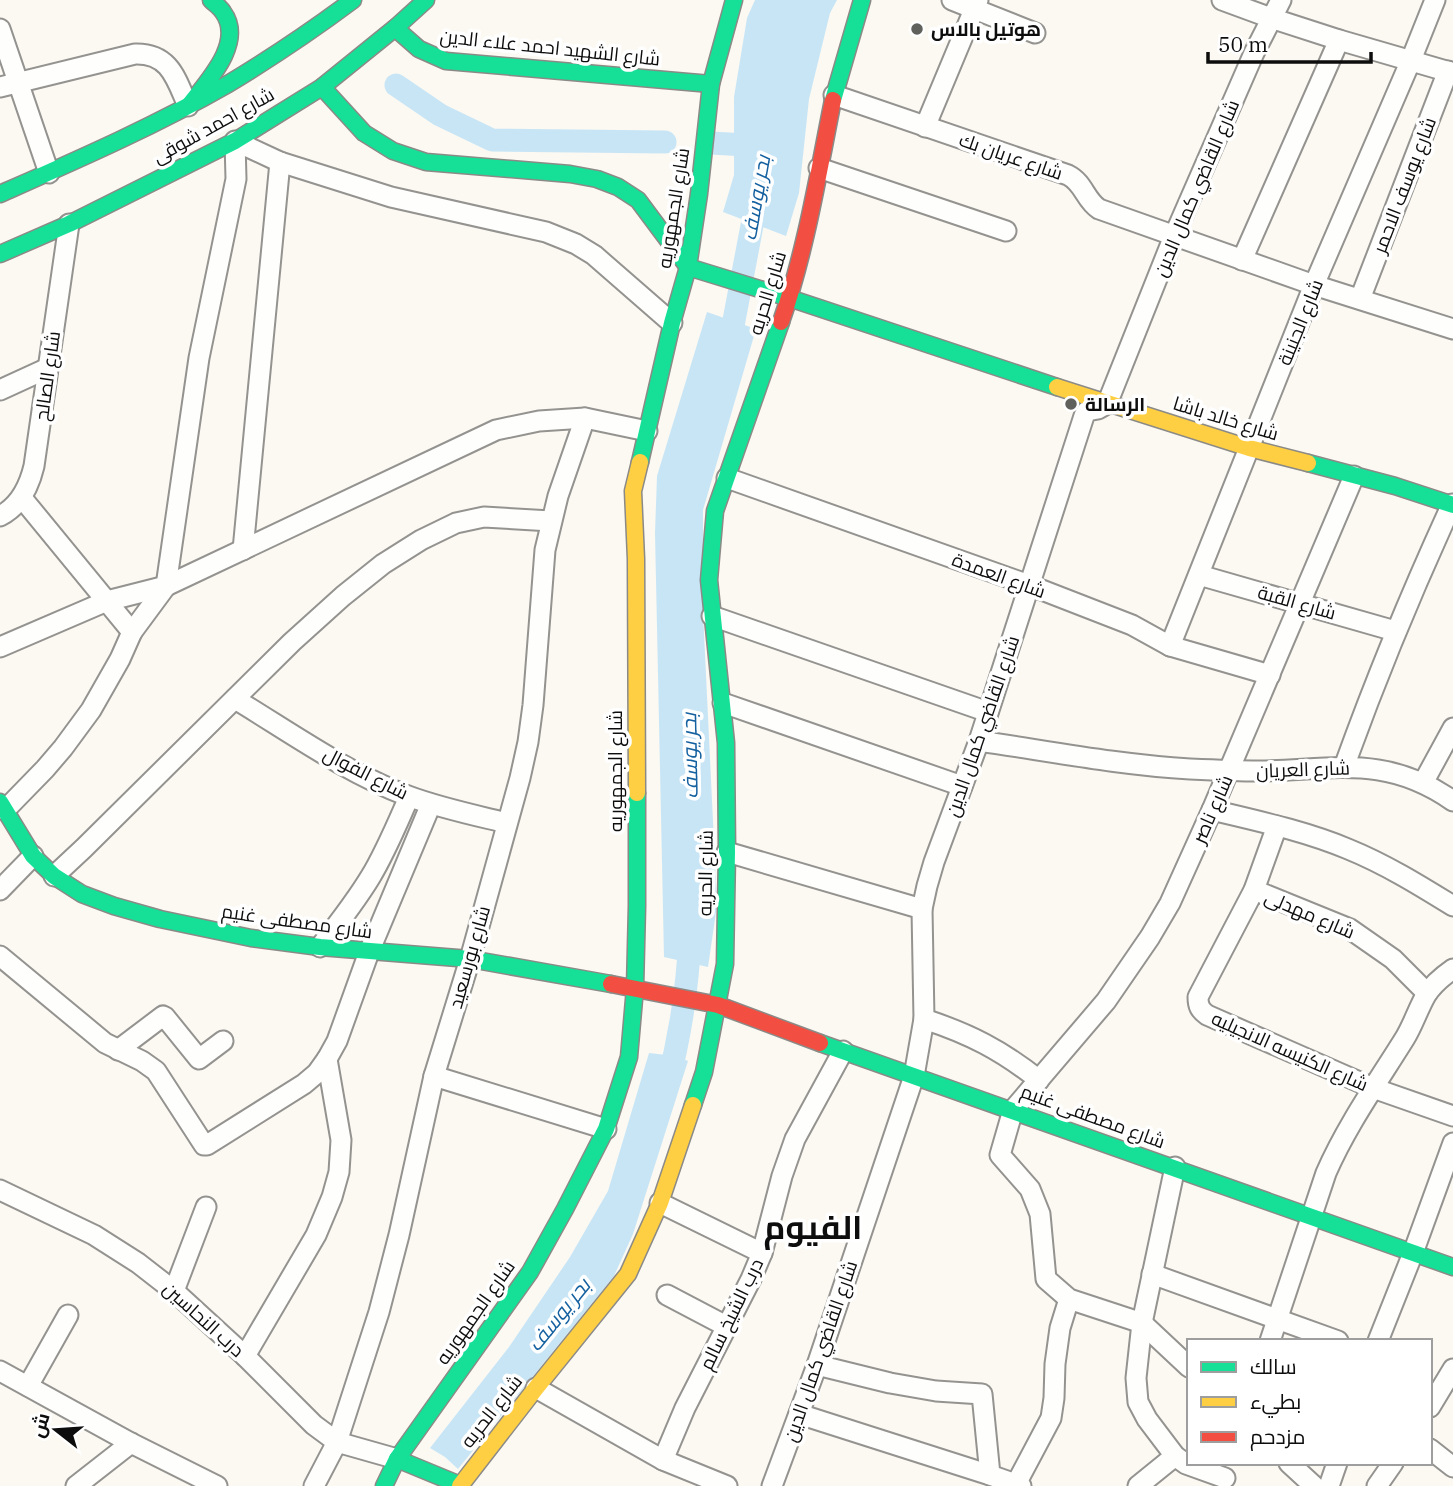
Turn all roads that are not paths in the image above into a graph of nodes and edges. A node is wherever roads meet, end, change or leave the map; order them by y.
1 (211, 0) edge
2 (353, 0) edge
3 (426, 0) edge
4 (734, 0) edge
5 (862, 0) edge
6 (953, 0) edge
7 (1222, 0) edge
8 (1281, 0) edge
9 (1435, 0) edge
10 (977, 4) edge
11 (1271, 18) junction
12 (0, 29) edge
13 (395, 29) junction
14 (1035, 33) dead end
15 (1339, 40) junction
16 (1411, 60) junction
17 (1451, 72) edge
18 (711, 83) junction
19 (9, 85) edge
20 (322, 87) junction
21 (834, 95) junction
22 (188, 106) junction
23 (925, 127) junction
24 (235, 141) junction
25 (280, 162) junction
26 (819, 168) junction
27 (49, 173) junction
28 (0, 194) edge
29 (69, 223) junction
30 (1006, 231) dead end
31 (1174, 236) junction
32 (0, 254) edge
33 (1242, 260) junction
34 (688, 267) junction
35 (1314, 285) junction
36 (789, 298) junction
37 (1360, 299) junction
38 (671, 323) junction
39 (1453, 329) edge
40 (48, 368) junction
41 (0, 390) edge
42 (1107, 404) junction
43 (585, 418) junction
44 (647, 431) junction
45 (1250, 448) junction
46 (1354, 476) junction
47 (727, 478) junction
48 (22, 498) junction
49 (1453, 505) edge
50 (0, 516) edge
51 (551, 521) junction
52 (243, 550) junction
53 (1199, 575) junction
54 (1029, 585) junction
55 (166, 586) junction
56 (107, 601) junction
57 (1300, 603) junction
58 (712, 616) junction
59 (1395, 631) junction
60 (132, 632) junction
61 (1170, 646) junction
62 (0, 647) edge
63 (1270, 675) junction
64 (235, 699) junction
65 (723, 703) junction
66 (988, 712) junction
67 (1453, 728) edge
68 (979, 741) junction
69 (1344, 767) junction
70 (1229, 771) junction
71 (1423, 783) junction
72 (962, 786) junction
73 (409, 797) junction
74 (1453, 801) edge
75 (431, 804) junction
76 (2, 806) edge
77 (1212, 810) junction
78 (507, 823) junction
79 (1277, 826) junction
80 (727, 852) junction
81 (33, 856) junction
82 (54, 876) junction
83 (0, 890) edge
84 (1254, 890) junction
85 (1453, 906) edge
86 (922, 909) junction
87 (320, 947) junction
88 (369, 952) junction
89 (0, 956) edge
90 (470, 959) junction
91 (1453, 969) edge
92 (635, 988) junction
93 (1427, 993) junction
94 (718, 1005) junction
95 (924, 1019) junction
96 (223, 1041) dead end
97 (118, 1050) junction
98 (844, 1051) junction
99 (327, 1059) junction
100 (434, 1076) junction
101 (914, 1076) junction
102 (1039, 1080) junction
103 (1373, 1088) junction
104 (1013, 1110) junction
105 (1453, 1116) edge
106 (606, 1129) junction
107 (1453, 1143) edge
108 (1175, 1167) junction
109 (0, 1190) edge
110 (660, 1203) junction
111 (206, 1207) dead end
112 (1312, 1217) junction
113 (762, 1253) junction
114 (1413, 1253) junction
115 (1453, 1266) edge
116 (1152, 1274) junction
117 (174, 1291) junction
118 (667, 1295) dead end
119 (1069, 1299) junction
120 (68, 1314) dead end
121 (1278, 1319) junction
122 (1142, 1323) junction
123 (726, 1326) junction
124 (1271, 1339) edge
125 (1333, 1339) edge
126 (1379, 1339) edge
127 (245, 1356) junction
128 (817, 1364) junction
129 (1187, 1365) edge
130 (0, 1371) edge
131 (1443, 1376) edge
132 (28, 1386) junction
133 (536, 1388) junction
134 (1432, 1402) edge
135 (799, 1414) junction
136 (337, 1442) junction
137 (131, 1443) junction
138 (1432, 1451) edge
139 (1175, 1456) junction
140 (397, 1459) junction
141 (663, 1460) junction
142 (1187, 1464) edge
143 (1189, 1465) edge
144 (1291, 1465) edge
145 (1336, 1465) edge
146 (1392, 1465) edge
147 (1453, 1467) edge
148 (990, 1475) junction
149 (1226, 1476) edge
150 (1018, 1485) edge
151 (76, 1486) edge
152 (217, 1486) edge
153 (314, 1486) edge
154 (384, 1486) edge
155 (460, 1486) edge
156 (727, 1486) edge
157 (772, 1486) edge
158 (1138, 1486) edge
159 (1314, 1486) edge
160 (1329, 1486) edge
161 (1377, 1486) edge

1 - 22 street
2 - 22 street, شارع احمد شوقى
3 - 13 street, شارع احمد شوقى
4 - 18 street, شارع الجمهوريه
5 - 21 street, شارع الحريه
6 - 10 street
7 - 11 street
8 - 11 street, شارع القاضي كمال الدين
9 - 16 street, شارع الجنينة
10 - 14 street
10 - 23 street
11 - 15 street
11 - 31 street, شارع القاضي كمال الدين
12 - 19 street
13 - 18 street, شارع الشهيد احمد علاء الدين
13 - 20 street, شارع احمد شوقى
15 - 16 street
15 - 33 street
16 - 17 street
16 - 35 street, شارع الجنينة
17 - 37 street, شارع يوسف الاحمر
18 - 34 street, شارع الجمهوريه
19 - 22 street
19 - 27 street
20 - 24 street, شارع احمد شوقى
20 - 34 street
21 - 23 street, شارع عريان بك
21 - 26 street, شارع الحريه
22 - 27 street, شارع احمد شوقى
23 - 31 street, شارع عريان بك
24 - 25 street
24 - 29 street, شارع احمد شوقى
24 - 55 street
25 - 38 street
25 - 52 street
26 - 30 street
26 - 36 street, شارع الحريه
27 - 28 street, شارع احمد شوقى
29 - 32 street, شارع احمد شوقى
29 - 40 street, شارع الصالح
31 - 33 street, شارع عريان بك
31 - 42 street, شارع القاضي كمال الدين
33 - 35 street, شارع عريان بك
34 - 36 street, شارع خالد باشا
34 - 38 street, شارع الجمهوريه
35 - 37 street, شارع عريان بك
35 - 45 street, شارع الجنينة
36 - 42 street, شارع خالد باشا
36 - 47 street, شارع الحريه
37 - 39 street, شارع عريان بك
38 - 44 street, شارع الجمهوريه
40 - 41 street
40 - 48 street, شارع الصالح
42 - 45 street, شارع خالد باشا
42 - 54 street, شارع القاضي كمال الدين
43 - 44 street
43 - 51 street, شارع بورسعيد
43 - 52 street
44 - 92 street, شارع الجمهوريه
45 - 46 street, شارع خالد باشا
45 - 53 street, شارع الجنينة
46 - 49 street, شارع خالد باشا
46 - 57 street, شارع ناصر
47 - 54 street, شارع العمدة
47 - 58 street, شارع الحريه
48 - 50 street
48 - 56 street
49 - 59 street
51 - 64 street
51 - 78 street, شارع بورسعيد
52 - 55 street
53 - 57 street, شارع القبة
53 - 61 street, شارع الجنينة
54 - 61 street, شارع العمدة
54 - 66 street, شارع القاضي كمال الدين
55 - 56 street
55 - 60 street
56 - 60 street
56 - 62 street
57 - 59 street, شارع القبة
57 - 63 street, شارع ناصر
58 - 65 street, شارع الحريه
58 - 66 street
59 - 69 street
60 - 76 street
61 - 63 street, شارع العمدة
63 - 70 street, شارع ناصر
64 - 73 street, شارع الفوال
64 - 82 street
65 - 72 street
65 - 80 street, شارع الحريه
66 - 68 street, شارع القاضي كمال الدين
67 - 71 street
68 - 70 street, شارع العريان
68 - 72 street, شارع القاضي كمال الدين
69 - 70 street, شارع العريان
69 - 71 street, شارع العريان
70 - 77 street, شارع ناصر
71 - 74 street, شارع العريان
72 - 86 street, شارع القاضي كمال الدين
73 - 75 street, شارع الفوال
73 - 87 street
75 - 78 street, شارع الفوال
75 - 88 street
76 - 81 street, شارع مصطفى غنيم
77 - 79 street
77 - 102 street, شارع ناصر
78 - 90 street, شارع بورسعيد
79 - 84 street, شارع الكنيسه الانجيليه
79 - 85 street
80 - 86 street
80 - 94 street, شارع الحريه
81 - 82 street, شارع مصطفى غنيم
81 - 83 street
82 - 87 street, شارع مصطفى غنيم
84 - 93 street, شارع مهدلى
84 - 103 street, شارع الكنيسه الانجيليه
86 - 95 street, شارع القاضي كمال الدين
87 - 88 street, شارع مصطفى غنيم
88 - 90 street, شارع مصطفى غنيم
88 - 99 street
89 - 97 street
90 - 92 street, شارع مصطفى غنيم
90 - 100 street, شارع بورسعيد
91 - 93 street
92 - 94 street, شارع مصطفى غنيم
92 - 106 street, شارع الجمهوريه
93 - 103 street
94 - 98 street, شارع مصطفى غنيم
94 - 110 street, شارع الحريه
95 - 101 street, شارع القاضي كمال الدين
95 - 102 street
96 - 97 street
97 - 99 street
98 - 101 street, شارع مصطفى غنيم
98 - 113 street, درب الشيخ سالم
99 - 127 street
100 - 106 street
100 - 136 street, شارع بورسعيد
101 - 104 street, شارع مصطفى غنيم
101 - 128 street, شارع القاضي كمال الدين
102 - 104 street, شارع ناصر
103 - 105 street, شارع الكنيسه الانجيليه
103 - 112 street
104 - 108 street, شارع مصطفى غنيم
104 - 119 street
106 - 140 street, شارع الجمهوريه
107 - 114 street
108 - 112 street, شارع مصطفى غنيم
108 - 116 street
109 - 117 street, درب النحاسين
110 - 113 street
110 - 133 street, شارع الحريه
111 - 117 street
112 - 114 street, شارع مصطفى غنيم
112 - 121 street
113 - 123 street, درب الشيخ سالم
114 - 115 street, شارع مصطفى غنيم
114 - 126 street
116 - 121 street
116 - 122 street
117 - 127 street, درب النحاسين
118 - 123 street
119 - 122 street
119 - 150 street
120 - 132 street
121 - 124 street
121 - 125 street
122 - 129 street
122 - 139 street
123 - 141 street, درب الشيخ سالم
127 - 136 street, درب النحاسين
128 - 135 street, شارع القاضي كمال الدين
128 - 148 street
130 - 132 street
131 - 134 street
132 - 137 street
133 - 141 street
133 - 155 street, شارع الحريه
135 - 148 street
135 - 157 street, شارع القاضي كمال الدين
136 - 140 street, درب النحاسين
136 - 153 street, شارع بورسعيد
137 - 151 street
137 - 152 street
138 - 147 street
139 - 142 street
139 - 158 street
140 - 154 street, شارع الجمهوريه
140 - 155 street
141 - 156 street
143 - 149 street
144 - 159 street
145 - 160 street
146 - 161 street
148 - 150 street

